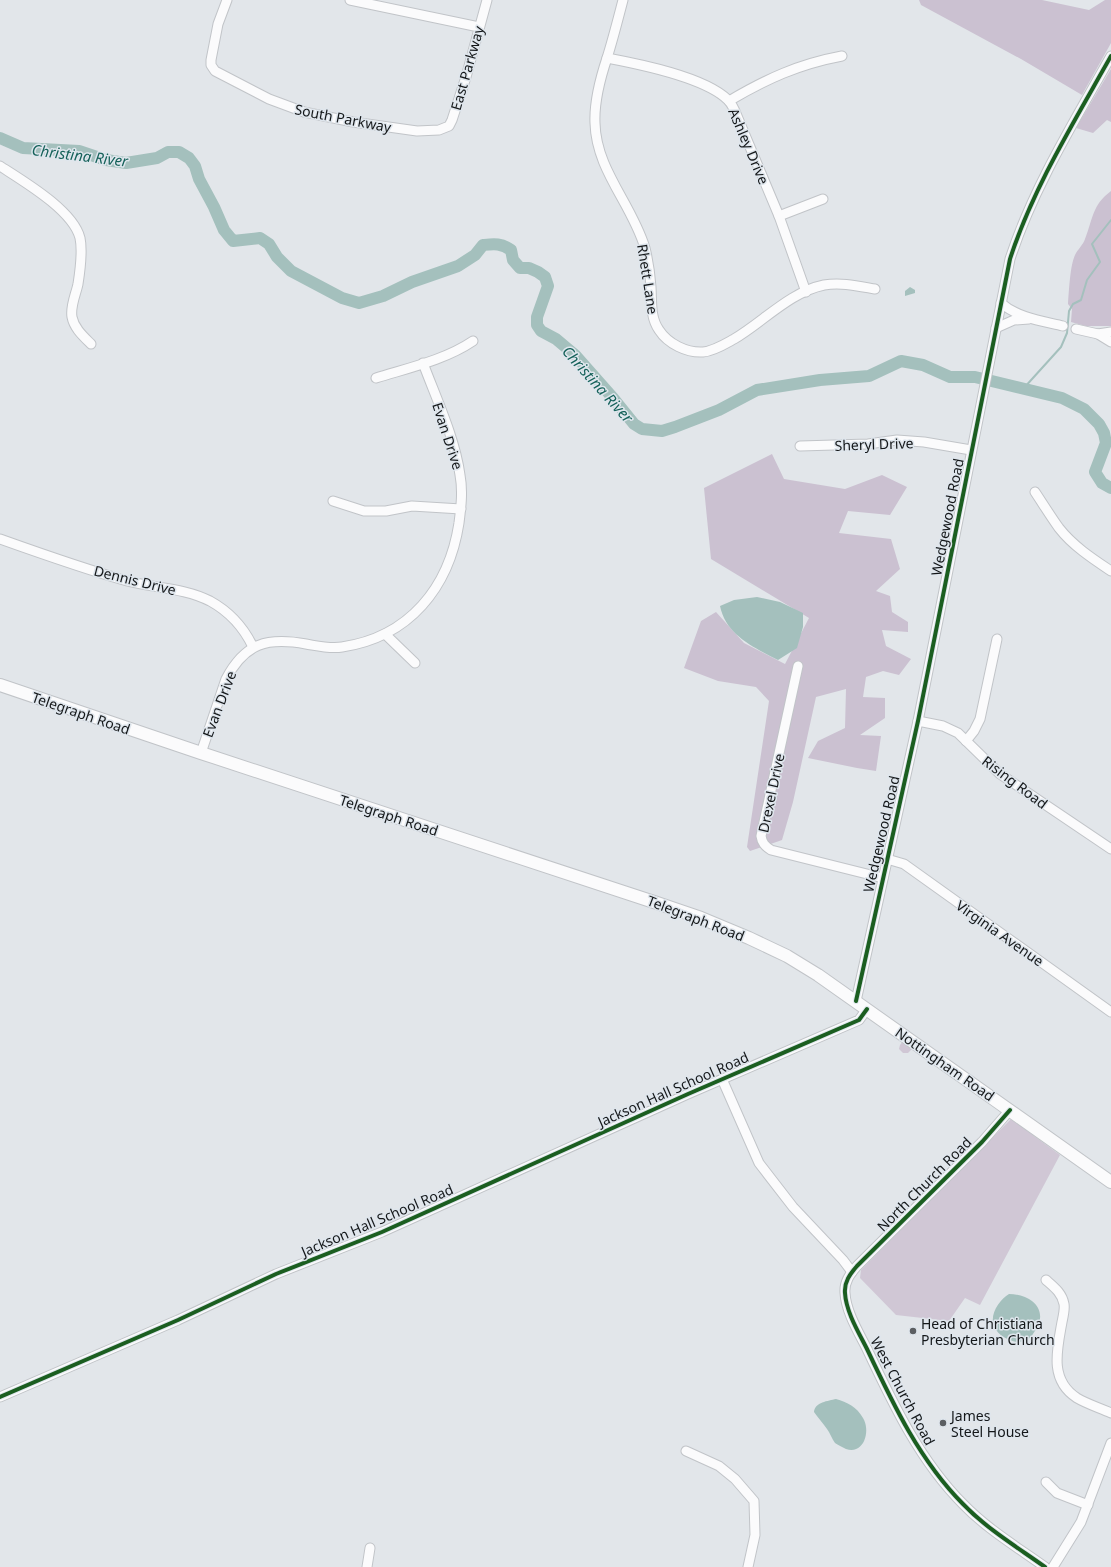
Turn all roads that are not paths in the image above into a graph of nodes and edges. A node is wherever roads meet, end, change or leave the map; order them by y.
1 (226, 0) edge
2 (350, 0) edge
3 (487, 0) edge
4 (623, 0) edge
5 (479, 27) junction
6 (842, 56) dead end
7 (1111, 56) edge
8 (607, 58) junction
9 (729, 101) junction
10 (439, 130) joint
11 (0, 166) edge
12 (823, 199) dead end
13 (779, 216) junction
14 (875, 289) dead end
15 (806, 292) junction
16 (1001, 303) junction
17 (1032, 319) junction
18 (1063, 326) dead end
19 (996, 328) junction
20 (1076, 329) dead end
21 (1111, 332) edge
22 (1098, 334) junction
23 (474, 342) dead end
24 (1111, 342) edge
25 (91, 344) dead end
26 (423, 364) junction
27 (376, 378) dead end
28 (800, 446) dead end
29 (971, 450) junction
30 (1035, 492) dead end
31 (333, 501) dead end
32 (461, 509) junction
33 (0, 539) edge
34 (1111, 572) edge
35 (385, 634) junction
36 (997, 639) dead end
37 (253, 647) junction
38 (414, 663) dead end
39 (798, 666) dead end
40 (0, 685) edge
41 (918, 721) junction
42 (966, 741) junction
43 (201, 753) junction
44 (1111, 849) edge
45 (887, 860) junction
46 (883, 878) junction
47 (775, 950) joint
48 (856, 1001) junction
49 (868, 1009) junction
50 (1111, 1012) edge
51 (722, 1079) junction
52 (1010, 1110) junction
53 (1111, 1182) edge
54 (852, 1272) junction
55 (1046, 1280) dead end
56 (0, 1397) edge
57 (1111, 1413) edge
58 (1111, 1443) edge
59 (686, 1451) dead end
60 (1046, 1482) dead end
61 (1088, 1505) junction
62 (370, 1548) dead end
63 (367, 1567) edge
64 (748, 1567) edge
65 (1045, 1567) edge
66 (1053, 1567) edge

1 - 10 street, South Parkway
2 - 5 street
3 - 5 street, East Parkway
4 - 8 street, Rhett Lane
5 - 10 street, East Parkway
6 - 9 street
7 - 16 street, Wedgewood Road
8 - 9 street, Ashley Drive
8 - 15 street, Rhett Lane
9 - 13 street, Ashley Drive
11 - 25 street
12 - 13 street
13 - 15 street, Ashley Drive
14 - 15 street, Rhett Lane
16 - 17 street
16 - 19 street, Wedgewood Road
17 - 18 street
17 - 19 street
19 - 29 street, Wedgewood Road
20 - 22 street
21 - 22 street
22 - 24 street
23 - 26 street
26 - 27 street
26 - 32 street, Evan Drive
28 - 29 street, Sheryl Drive
29 - 41 street, Wedgewood Road
30 - 34 street
31 - 32 street
32 - 35 street, Evan Drive
33 - 37 street, Dennis Drive
35 - 37 street, Evan Drive
35 - 38 street
36 - 42 street
37 - 43 street, Evan Drive
39 - 46 street, Drexel Drive
40 - 43 main road, Telegraph Road
41 - 42 street, Rising Road
41 - 45 street, Wedgewood Road
42 - 44 street, Rising Road
43 - 47 main road, Telegraph Road
45 - 46 street, Wedgewood Road
45 - 50 street, Virginia Avenue
46 - 48 street, Wedgewood Road
47 - 48 main road, Nottingham Road
48 - 49 main road, Nottingham Road
49 - 51 street, Jackson Hall School Road
49 - 52 main road, Nottingham Road
51 - 54 street
51 - 56 street, Jackson Hall School Road
52 - 53 main road, Nottingham Road
52 - 54 street, North Church Road
54 - 65 street, West Church Road
55 - 57 street
58 - 61 street
59 - 64 street
60 - 61 street
61 - 66 street
62 - 63 street

